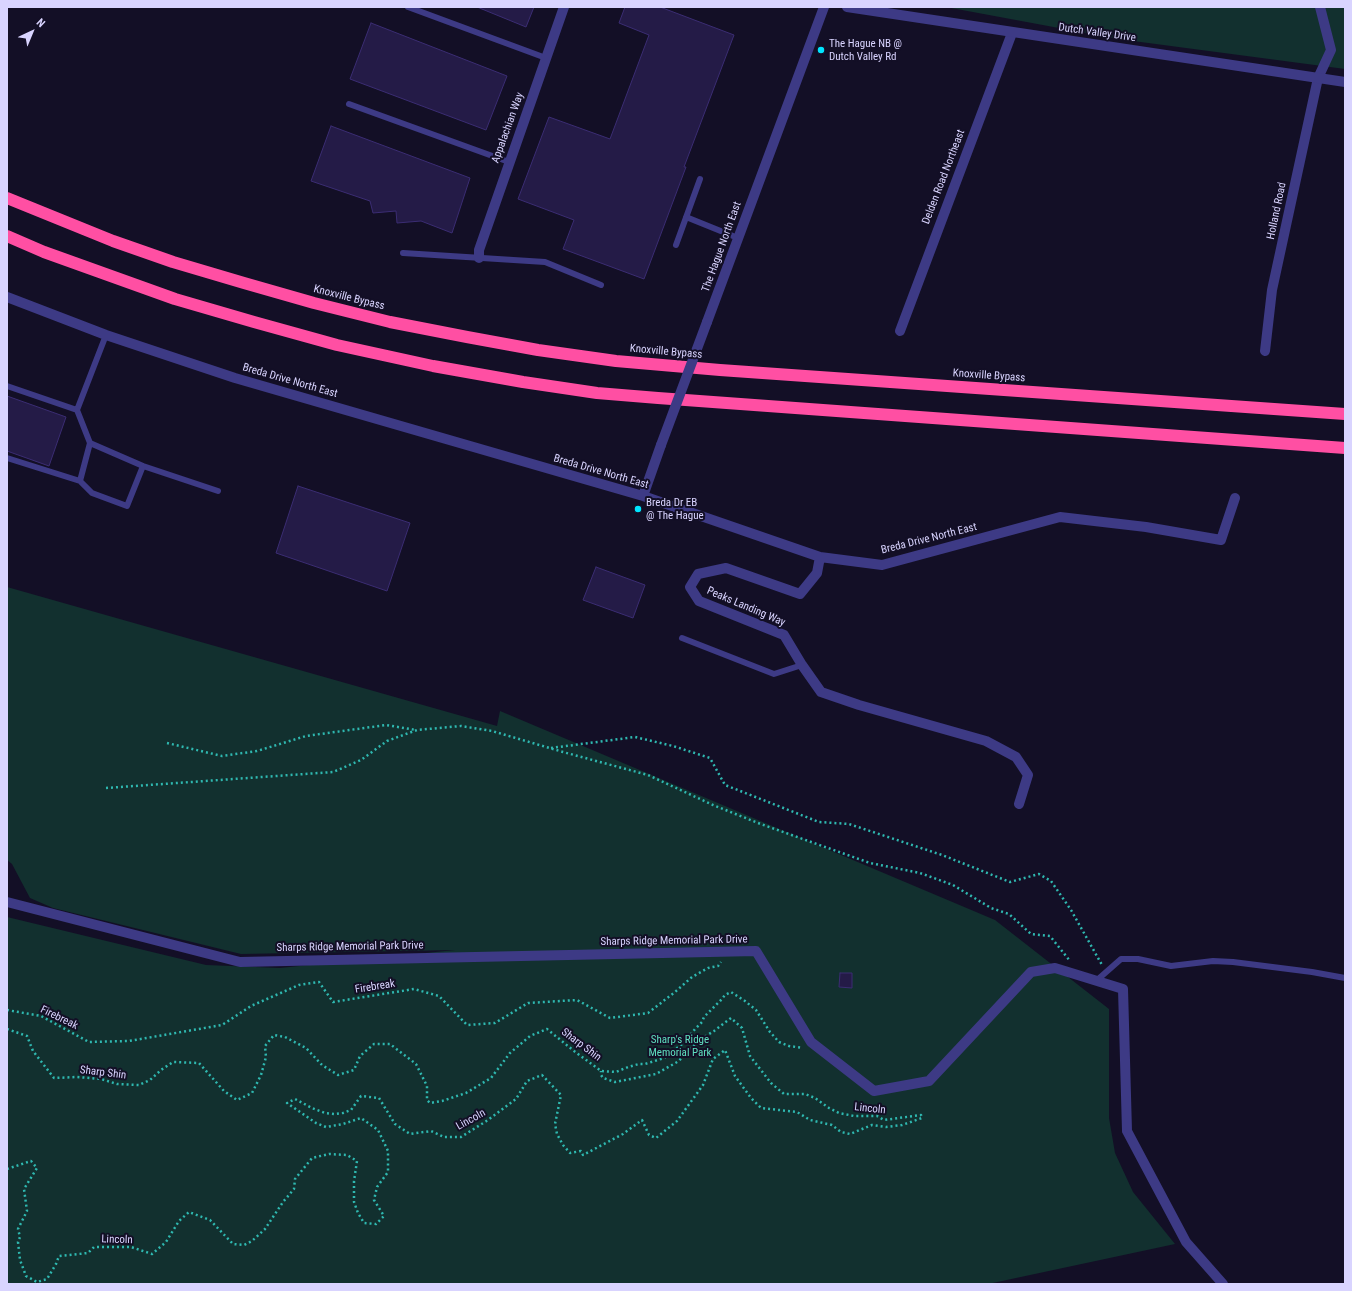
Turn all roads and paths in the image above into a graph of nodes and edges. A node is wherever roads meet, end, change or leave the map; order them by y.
1 (408, 7) edge
2 (564, 7) edge
3 (824, 7) edge
4 (846, 7) edge
5 (1320, 7) edge
6 (1012, 32) junction
7 (546, 58) junction
8 (1318, 78) junction
9 (1345, 82) edge
10 (350, 104) dead end
11 (509, 162) junction
12 (700, 179) dead end
13 (7, 198) edge
14 (686, 217) junction
15 (7, 236) edge
16 (738, 238) junction
17 (676, 245) dead end
18 (404, 253) dead end
19 (479, 258) junction
20 (601, 285) dead end
21 (7, 297) edge
22 (900, 331) dead end
23 (106, 335) junction
24 (1265, 351) dead end
25 (7, 386) edge
26 (78, 410) junction
27 (1345, 414) edge
28 (90, 443) junction
29 (1345, 448) edge
30 (7, 458) edge
31 (143, 466) junction
32 (80, 482) junction
33 (218, 491) dead end
34 (643, 496) junction
35 (1235, 498) dead end
36 (820, 557) junction
37 (682, 638) dead end
38 (802, 665) junction
39 (417, 730) junction
40 (167, 743) dead end
41 (550, 748) junction
42 (106, 788) dead end
43 (1019, 804) dead end
44 (7, 902) edge
45 (730, 952) junction
46 (1104, 967) dead end
47 (1081, 976) junction
48 (1345, 978) edge
49 (1096, 981) junction
50 (7, 1010) edge
51 (7, 1029) edge
52 (812, 1042) junction
53 (602, 1071) junction
54 (7, 1169) edge
55 (1223, 1284) edge

1 - 7 lane
2 - 7 street, Appalachian Way
3 - 16 street, The Hague North East
4 - 6 street, Dutch Valley Drive
5 - 8 street, Holland Road
6 - 8 street, Dutch Valley Drive
6 - 22 street, Delden Road Northeast
7 - 11 street, Appalachian Way
8 - 9 street, Dutch Valley Drive
8 - 24 street, Holland Road
10 - 11 lane
11 - 19 street, Appalachian Way
12 - 14 lane
13 - 27 highway, Knoxville Bypass
14 - 16 lane
14 - 17 lane
15 - 29 highway
16 - 34 street, The Hague North East, bridge
18 - 19 lane
19 - 20 lane
21 - 23 street, Breda Drive North East
23 - 26 lane
23 - 34 street, Breda Drive North East
25 - 26 lane
26 - 28 lane
28 - 31 lane
28 - 32 lane
30 - 32 lane
31 - 32 lane
31 - 33 lane
34 - 36 street, Breda Drive North East
35 - 36 street, Breda Drive North East
36 - 38 street, Peaks Landing Way
37 - 38 lane
38 - 43 street, Peaks Landing Way
39 - 40 path
39 - 41 path
39 - 42 path
41 - 46 path
41 - 47 path
44 - 45 street, Sharps Ridge Memorial Park Drive
45 - 50 path, Firebreak
45 - 52 street, Sharps Ridge Memorial Park Drive
47 - 49 street, Sharps Ridge Memorial Park Drive
47 - 52 street, Sharps Ridge Memorial Park Drive
48 - 49 lane
49 - 55 street, Sharps Ridge Memorial Park Drive
51 - 53 path, Sharp Shin
52 - 53 path, Sharp Shin
53 - 54 path, Lincoln

